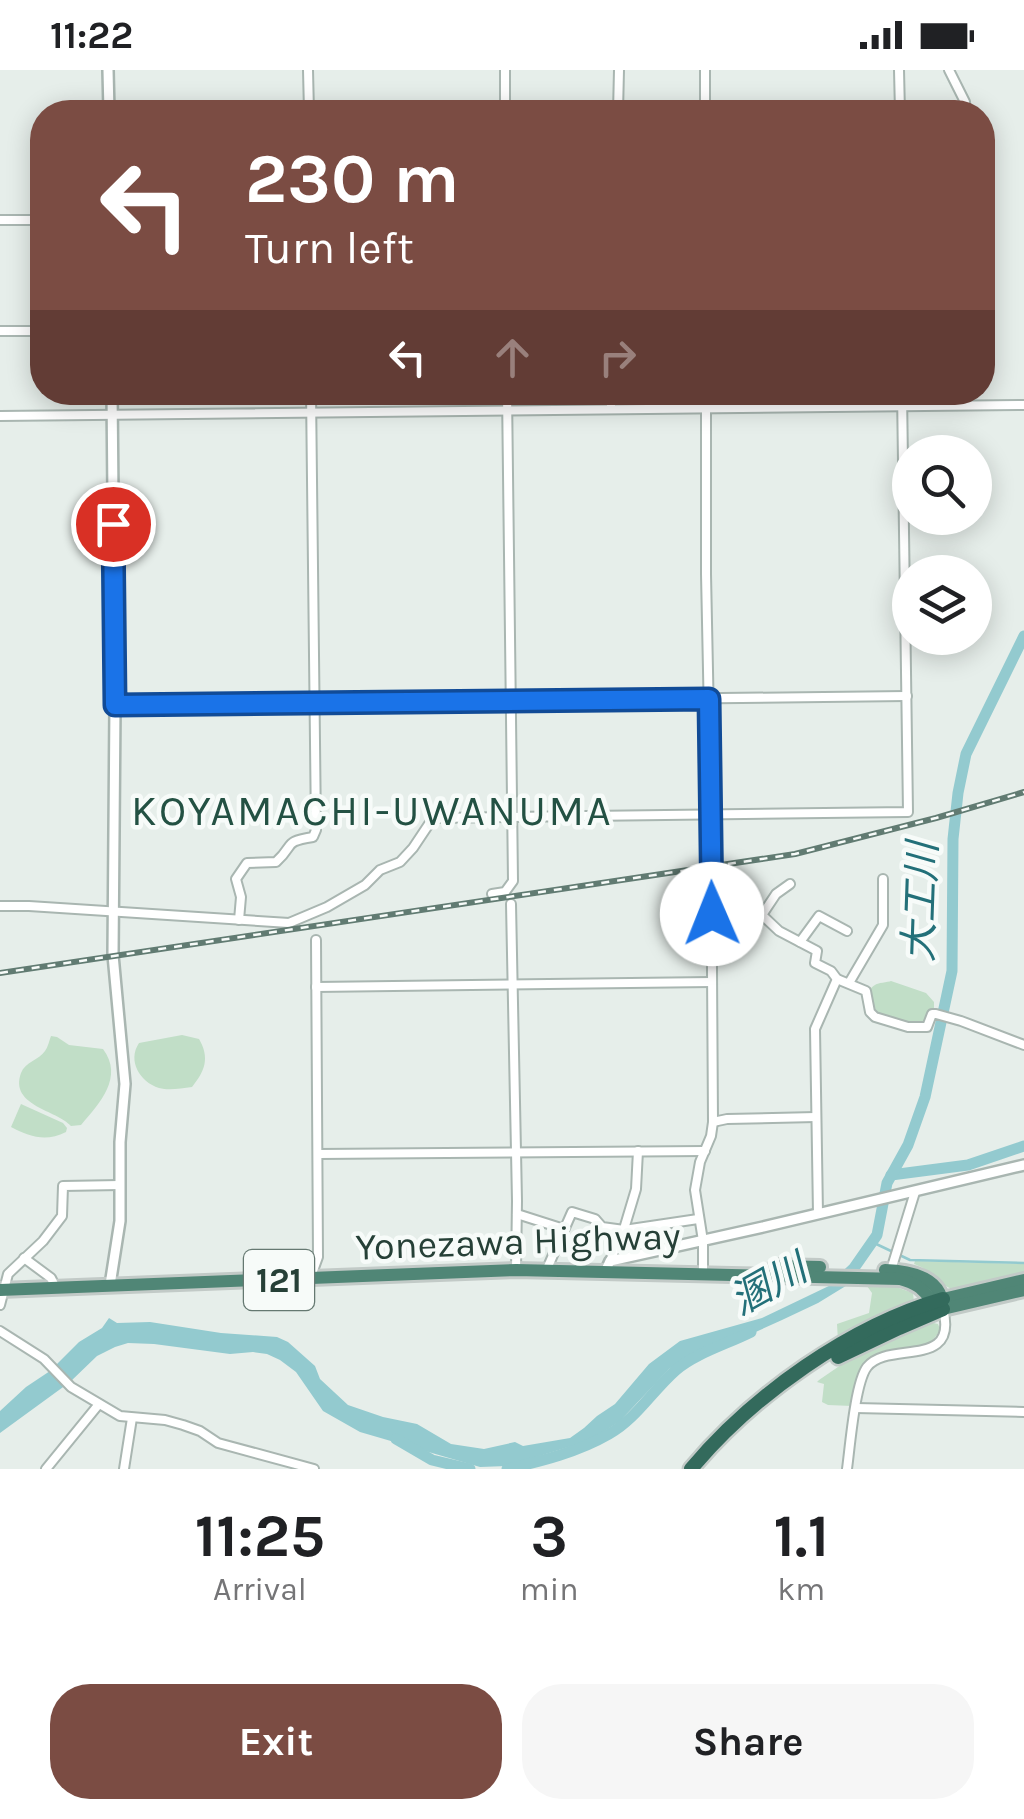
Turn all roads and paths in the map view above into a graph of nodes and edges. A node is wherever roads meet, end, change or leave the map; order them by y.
1 (108, 70) edge
2 (308, 70) edge
3 (504, 70) edge
4 (619, 70) edge
5 (705, 70) edge
6 (899, 70) edge
7 (949, 70) edge
8 (109, 100) edge
9 (309, 100) edge
10 (505, 100) edge
11 (618, 100) edge
12 (705, 100) edge
13 (900, 100) edge
14 (964, 100) edge
15 (0, 220) edge
16 (30, 220) edge
17 (0, 331) edge
18 (30, 331) edge
19 (112, 405) edge
20 (311, 405) edge
21 (508, 405) edge
22 (611, 405) edge
23 (706, 405) edge
24 (1024, 405) edge
25 (902, 406) junction
26 (706, 408) junction
27 (611, 409) junction
28 (311, 412) junction
29 (508, 412) junction
30 (112, 415) junction
31 (0, 416) edge
32 (907, 696) junction
33 (709, 699) junction
34 (511, 700) junction
35 (313, 703) junction
36 (115, 705) junction
37 (711, 815) junction
38 (512, 817) junction
39 (883, 879) dead end
40 (790, 884) dead end
41 (492, 894) dead end
42 (512, 904) dead end
43 (0, 906) edge
44 (113, 911) junction
45 (762, 915) junction
46 (238, 920) junction
47 (847, 930) dead end
48 (316, 940) dead end
49 (800, 942) junction
50 (712, 946) junction
51 (837, 979) junction
52 (712, 982) junction
53 (849, 983) junction
54 (513, 984) junction
55 (316, 987) junction
56 (1024, 1045) edge
57 (816, 1117) junction
58 (714, 1122) junction
59 (705, 1150) junction
60 (638, 1151) junction
61 (516, 1153) junction
62 (318, 1154) junction
63 (1024, 1165) edge
64 (120, 1185) junction
65 (915, 1192) junction
66 (517, 1214) junction
67 (818, 1214) junction
68 (698, 1219) junction
69 (564, 1230) junction
70 (624, 1230) junction
71 (703, 1241) junction
72 (24, 1258) junction
73 (608, 1267) junction
74 (703, 1269) junction
75 (516, 1270) junction
76 (552, 1271) junction
77 (889, 1272) junction
78 (310, 1279) junction
79 (1024, 1280) edge
80 (110, 1286) junction
81 (56, 1288) junction
82 (2, 1290) edge
83 (1024, 1290) edge
84 (0, 1306) edge
85 (933, 1307) junction
86 (0, 1331) edge
87 (99, 1404) junction
88 (856, 1408) junction
89 (1024, 1412) edge
90 (132, 1418) junction
91 (46, 1469) edge
92 (124, 1469) edge
93 (314, 1469) edge
94 (694, 1469) edge
95 (847, 1469) edge

1 - 8 street
2 - 9 street
3 - 10 street
4 - 11 street
5 - 12 street
6 - 13 street
7 - 14 street
15 - 16 street
17 - 18 street
19 - 30 street
20 - 28 street
21 - 29 street
22 - 27 street
23 - 26 street
24 - 25 street
25 - 26 street
25 - 32 street
26 - 27 street
26 - 33 street
27 - 29 street
28 - 29 street
28 - 30 street
28 - 35 street
29 - 34 street
30 - 31 street
30 - 36 street
32 - 33 street
32 - 37 street
33 - 34 street
33 - 37 street
34 - 35 street
34 - 38 street
35 - 36 street
35 - 46 street
36 - 44 street
37 - 38 street
37 - 50 street
38 - 41 street
38 - 46 street
39 - 53 street
40 - 45 street
42 - 54 street
43 - 44 street
44 - 46 street
44 - 64 street
45 - 49 street
45 - 50 street
47 - 49 street
48 - 55 street
49 - 51 street
50 - 52 street
51 - 53 street
51 - 57 street
52 - 54 street
52 - 58 street
53 - 56 street
54 - 55 street
54 - 61 street
55 - 62 street
57 - 58 street
57 - 67 street
58 - 59 street
59 - 60 street
59 - 68 street
60 - 61 street
60 - 70 street
61 - 62 street
61 - 66 street
62 - 78 street
63 - 65 street
64 - 72 street
64 - 80 street
65 - 67 street
65 - 77 street
66 - 69 street
66 - 75 street
67 - 71 street
68 - 70 street
68 - 71 street
69 - 70 street
69 - 76 street
70 - 73 street
71 - 73 street
71 - 74 street
72 - 81 street
72 - 82 street
73 - 74 highway, Yonezawa Highway / 121
73 - 76 highway, Yonezawa Highway / 121
74 - 77 highway, Yonezawa Highway / 121
75 - 76 highway, Yonezawa Highway / 121
75 - 78 highway, Yonezawa Highway / 121
77 - 85 highway, Yonezawa Highway / 121
78 - 80 highway, Yonezawa Highway / 121
79 - 85 highway
80 - 81 highway, Yonezawa Highway / 121
81 - 82 highway, Yonezawa Highway / 121
82 - 84 street
83 - 85 highway
85 - 88 street
85 - 94 highway
86 - 87 street
87 - 90 street
87 - 91 street
88 - 89 street
88 - 95 street
90 - 92 street
90 - 93 street

